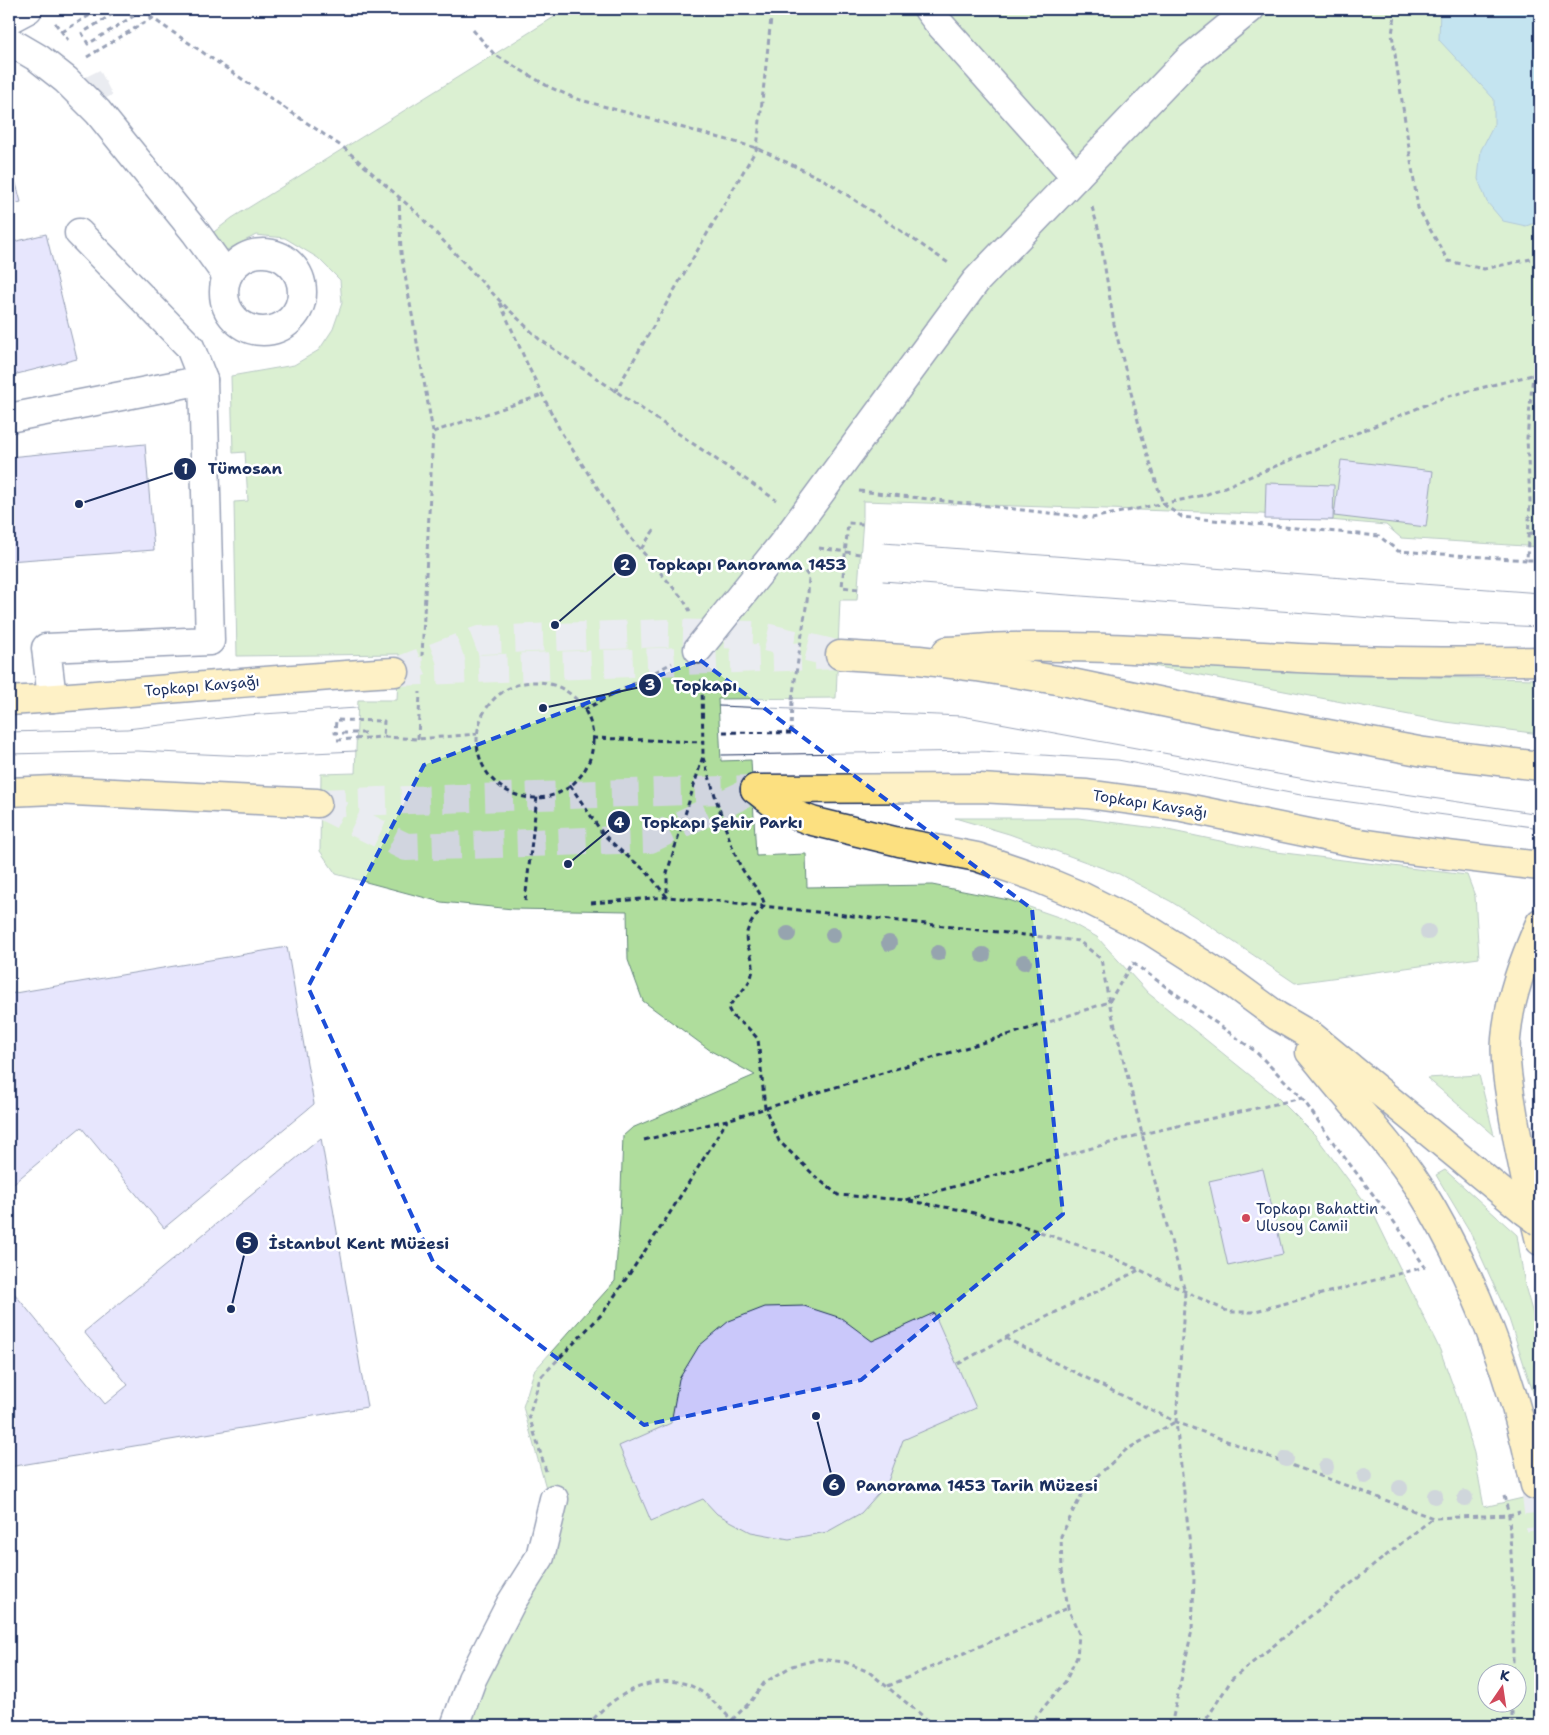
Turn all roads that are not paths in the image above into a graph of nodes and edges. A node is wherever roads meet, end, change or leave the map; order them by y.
1 (928, 9) edge
2 (1250, 9) edge
3 (39, 13) edge
4 (9, 19) edge
5 (9, 41) edge
6 (1076, 178) junction
7 (79, 233) dead end
8 (228, 276) dead end
9 (203, 380) junction
10 (9, 418) edge
11 (698, 649) road end
12 (1540, 661) edge
13 (395, 672) tunnel mouth
14 (52, 698) junction
15 (9, 700) edge
16 (1540, 766) edge
17 (9, 792) edge
18 (317, 803) tunnel mouth
19 (1540, 866) edge
20 (1540, 923) edge
21 (1277, 1016) junction
22 (1533, 1207) edge
23 (1540, 1241) edge
24 (1535, 1485) dead end
25 (554, 1499) road end
26 (455, 1726) edge

1 - 6 street
2 - 6 street
3 - 4 street
5 - 8 street
6 - 11 street
7 - 9 street
9 - 10 street
9 - 14 street
12 - 16 main road
13 - 14 main road, Topkapı Kavşağı
14 - 15 main road, Topkapı Kavşağı
17 - 18 main road
19 - 21 main road, Topkapı Kavşağı
20 - 22 main road
21 - 22 main road
21 - 24 main road
22 - 23 main road
25 - 26 street

